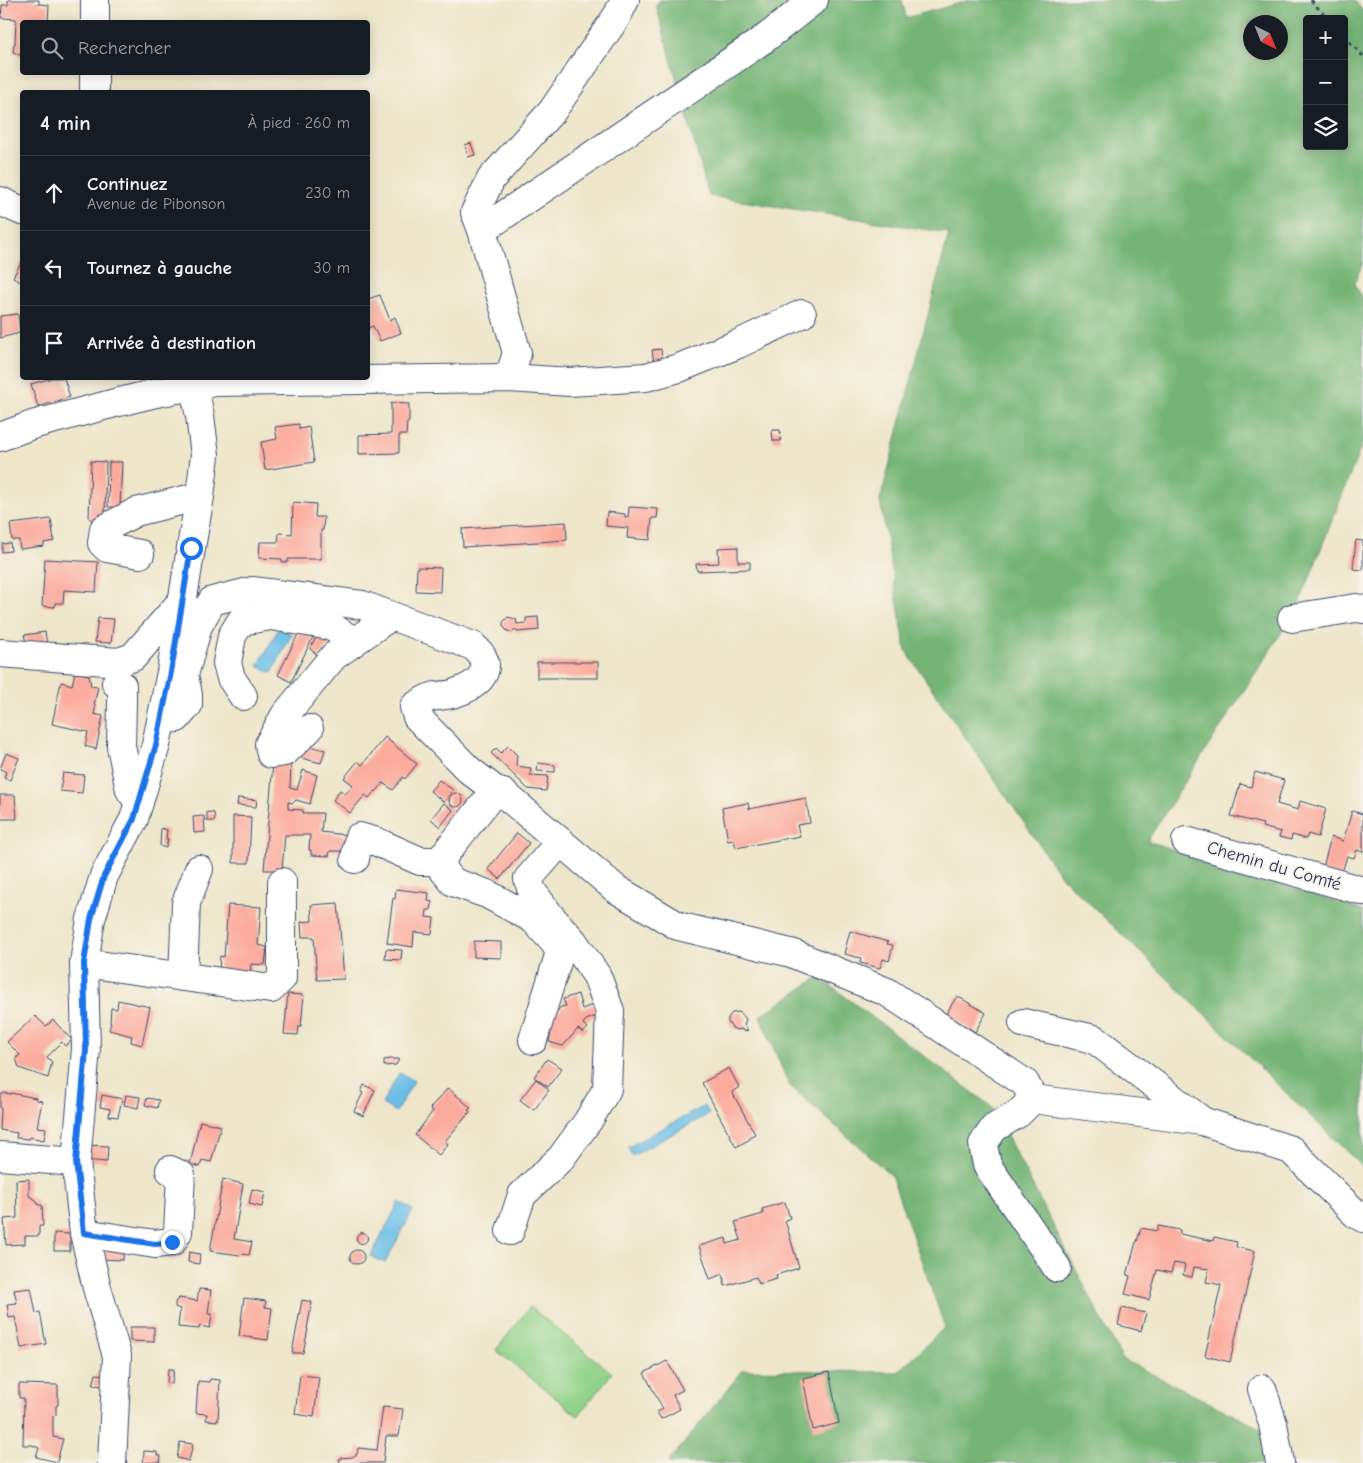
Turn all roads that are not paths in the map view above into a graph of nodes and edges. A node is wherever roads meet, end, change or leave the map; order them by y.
1 (95, 0) edge
2 (625, 0) edge
3 (814, 0) edge
4 (95, 20) edge
5 (94, 75) edge
6 (94, 90) edge
7 (0, 201) edge
8 (20, 211) edge
9 (482, 230) junction
10 (802, 314) dead end
11 (509, 378) junction
12 (362, 380) edge
13 (370, 380) edge
14 (193, 381) edge
15 (0, 437) edge
16 (200, 496) junction
17 (140, 554) dead end
18 (183, 600) junction
19 (1363, 609) edge
20 (391, 616) junction
21 (1292, 618) dead end
22 (354, 642) junction
23 (0, 654) edge
24 (116, 683) dead end
25 (244, 696) dead end
26 (162, 719) junction
27 (309, 729) dead end
28 (499, 793) junction
29 (139, 802) junction
30 (1186, 841) dead end
31 (560, 842) junction
32 (355, 859) dead end
33 (443, 861) junction
34 (199, 869) dead end
35 (282, 882) dead end
36 (1363, 891) edge
37 (84, 963) junction
38 (183, 977) junction
39 (1023, 1023) dead end
40 (533, 1040) dead end
41 (1033, 1099) junction
42 (1202, 1121) junction
43 (0, 1156) edge
44 (76, 1162) junction
45 (170, 1170) dead end
46 (1363, 1218) edge
47 (510, 1231) dead end
48 (84, 1233) junction
49 (1057, 1268) dead end
50 (1262, 1389) dead end
51 (112, 1463) edge
52 (1280, 1463) edge

1 - 4 street
2 - 9 street
3 - 9 street
5 - 6 street
7 - 8 street
9 - 11 street
10 - 11 street
11 - 13 street
12 - 14 street
14 - 15 street
14 - 16 street
16 - 17 street
16 - 18 street
18 - 23 street
18 - 26 street
19 - 21 street
20 - 22 street
20 - 26 street
20 - 28 street
22 - 25 street
22 - 27 street
24 - 29 street
26 - 29 street
28 - 31 street
28 - 33 street
29 - 37 street
30 - 36 street, Chemin du Comté
31 - 41 street
31 - 47 street
32 - 33 street
33 - 40 street
34 - 38 street
35 - 38 street
37 - 38 street
37 - 44 street
39 - 42 street
41 - 42 street
41 - 49 street
42 - 46 street
43 - 44 street
44 - 48 street
45 - 48 street
48 - 51 street
50 - 52 street

